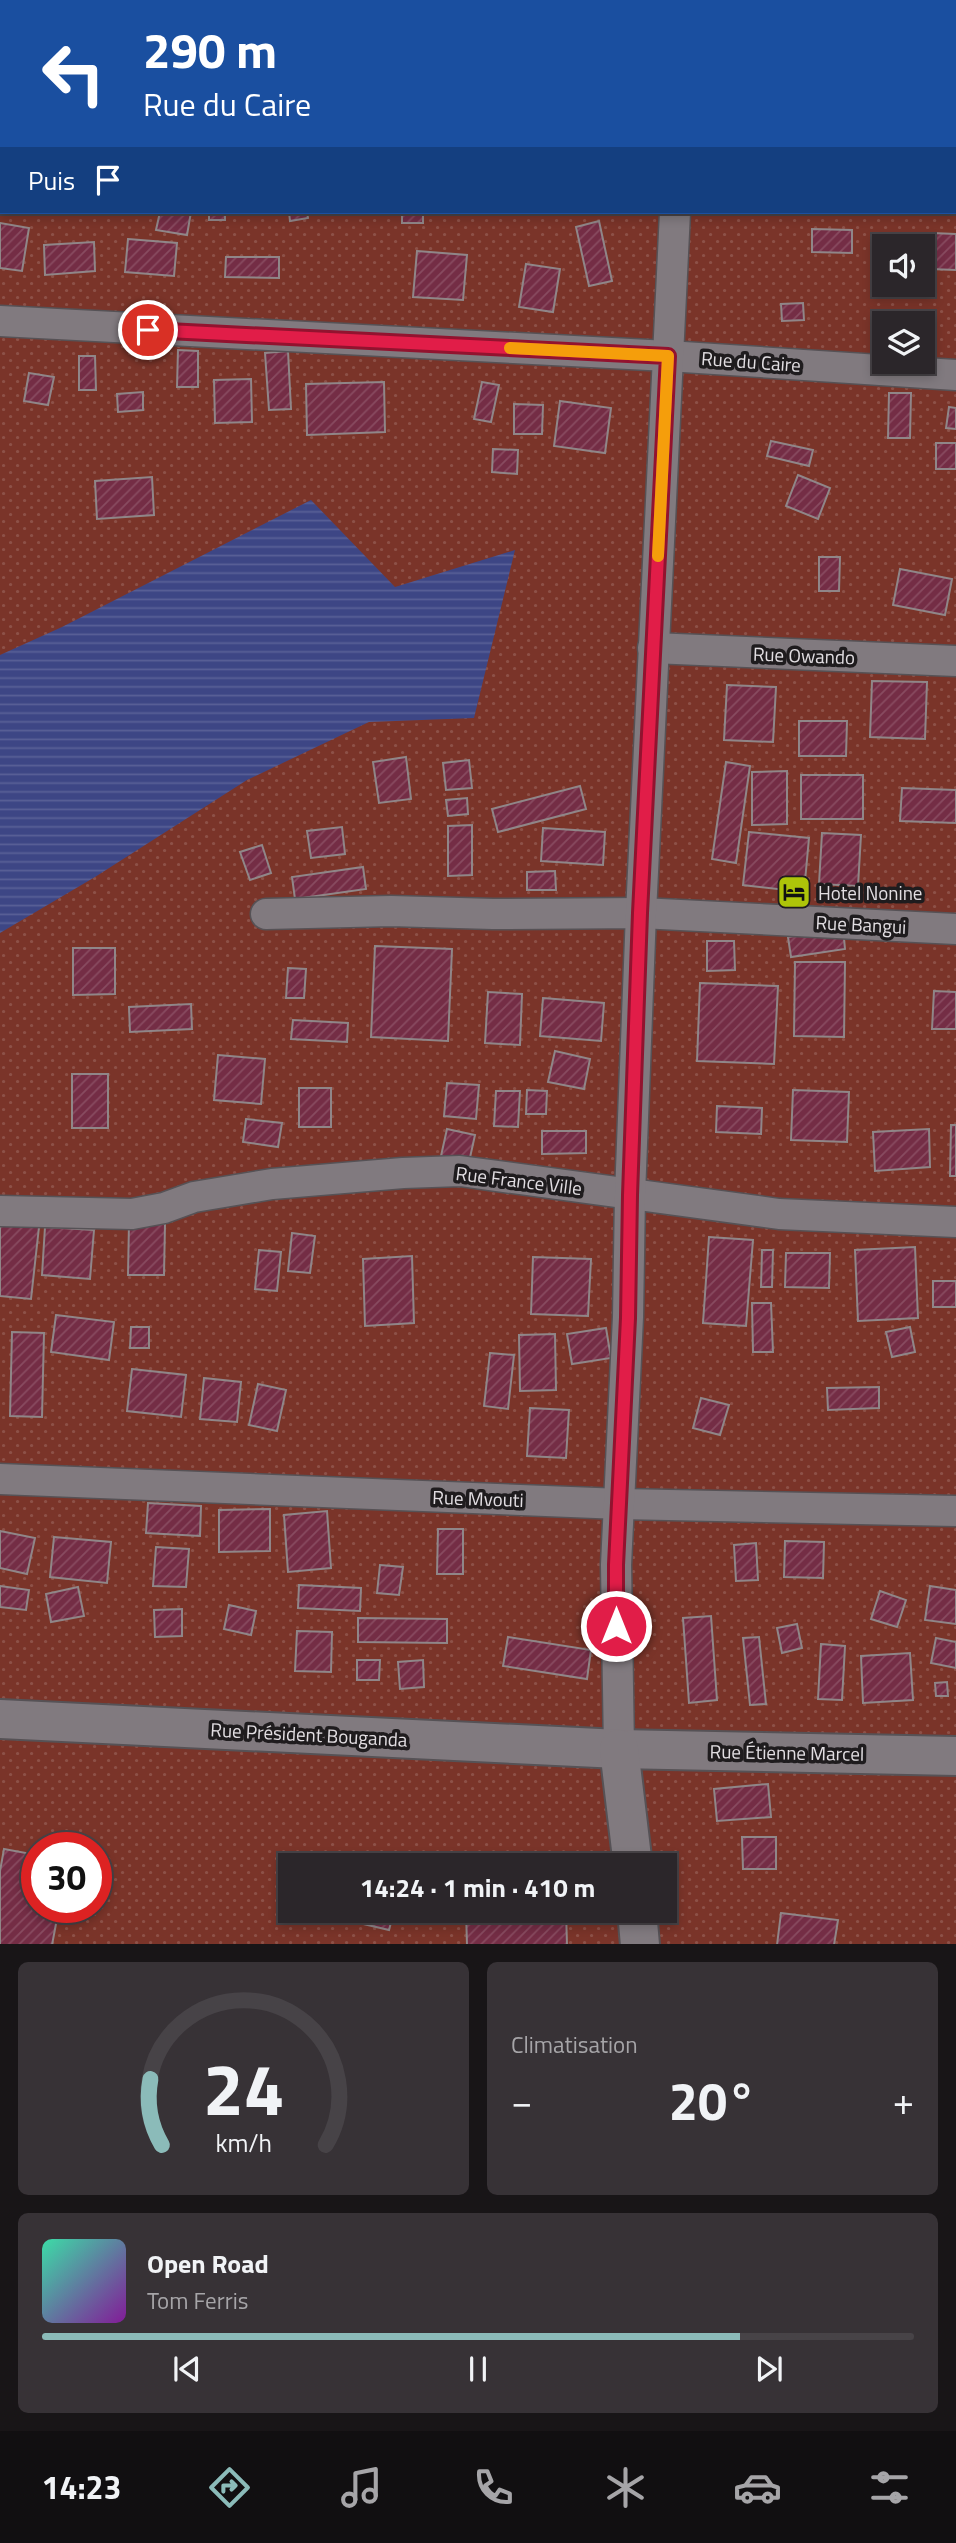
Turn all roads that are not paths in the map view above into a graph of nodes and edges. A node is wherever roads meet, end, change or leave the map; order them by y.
1 (675, 214) edge
2 (0, 321) edge
3 (668, 356) junction
4 (956, 375) edge
5 (653, 649) junction
6 (956, 662) edge
7 (640, 913) junction
8 (266, 914) dead end
9 (956, 929) edge
10 (630, 1195) junction
11 (0, 1210) edge
12 (956, 1222) edge
13 (0, 1479) edge
14 (621, 1504) junction
15 (956, 1511) edge
16 (0, 1719) edge
17 (618, 1749) junction
18 (956, 1756) edge
19 (631, 1853) edge
20 (638, 1923) edge
21 (640, 1944) edge

1 - 3 street
2 - 3 street, Rue du Caire
3 - 4 street, Rue du Caire
3 - 5 street
5 - 6 street, Rue Owando
5 - 7 street
7 - 8 street, Rue Bangui
7 - 9 street, Rue Bangui
7 - 10 street
10 - 11 street, Rue France Ville
10 - 12 street, Rue France Ville
10 - 14 street
13 - 14 street, Rue Mvouti
14 - 15 street, Rue Mvouti
14 - 17 street
16 - 17 street, Rue Président Bouganda
17 - 18 street, Rue Étienne Marcel
17 - 19 street
20 - 21 street

